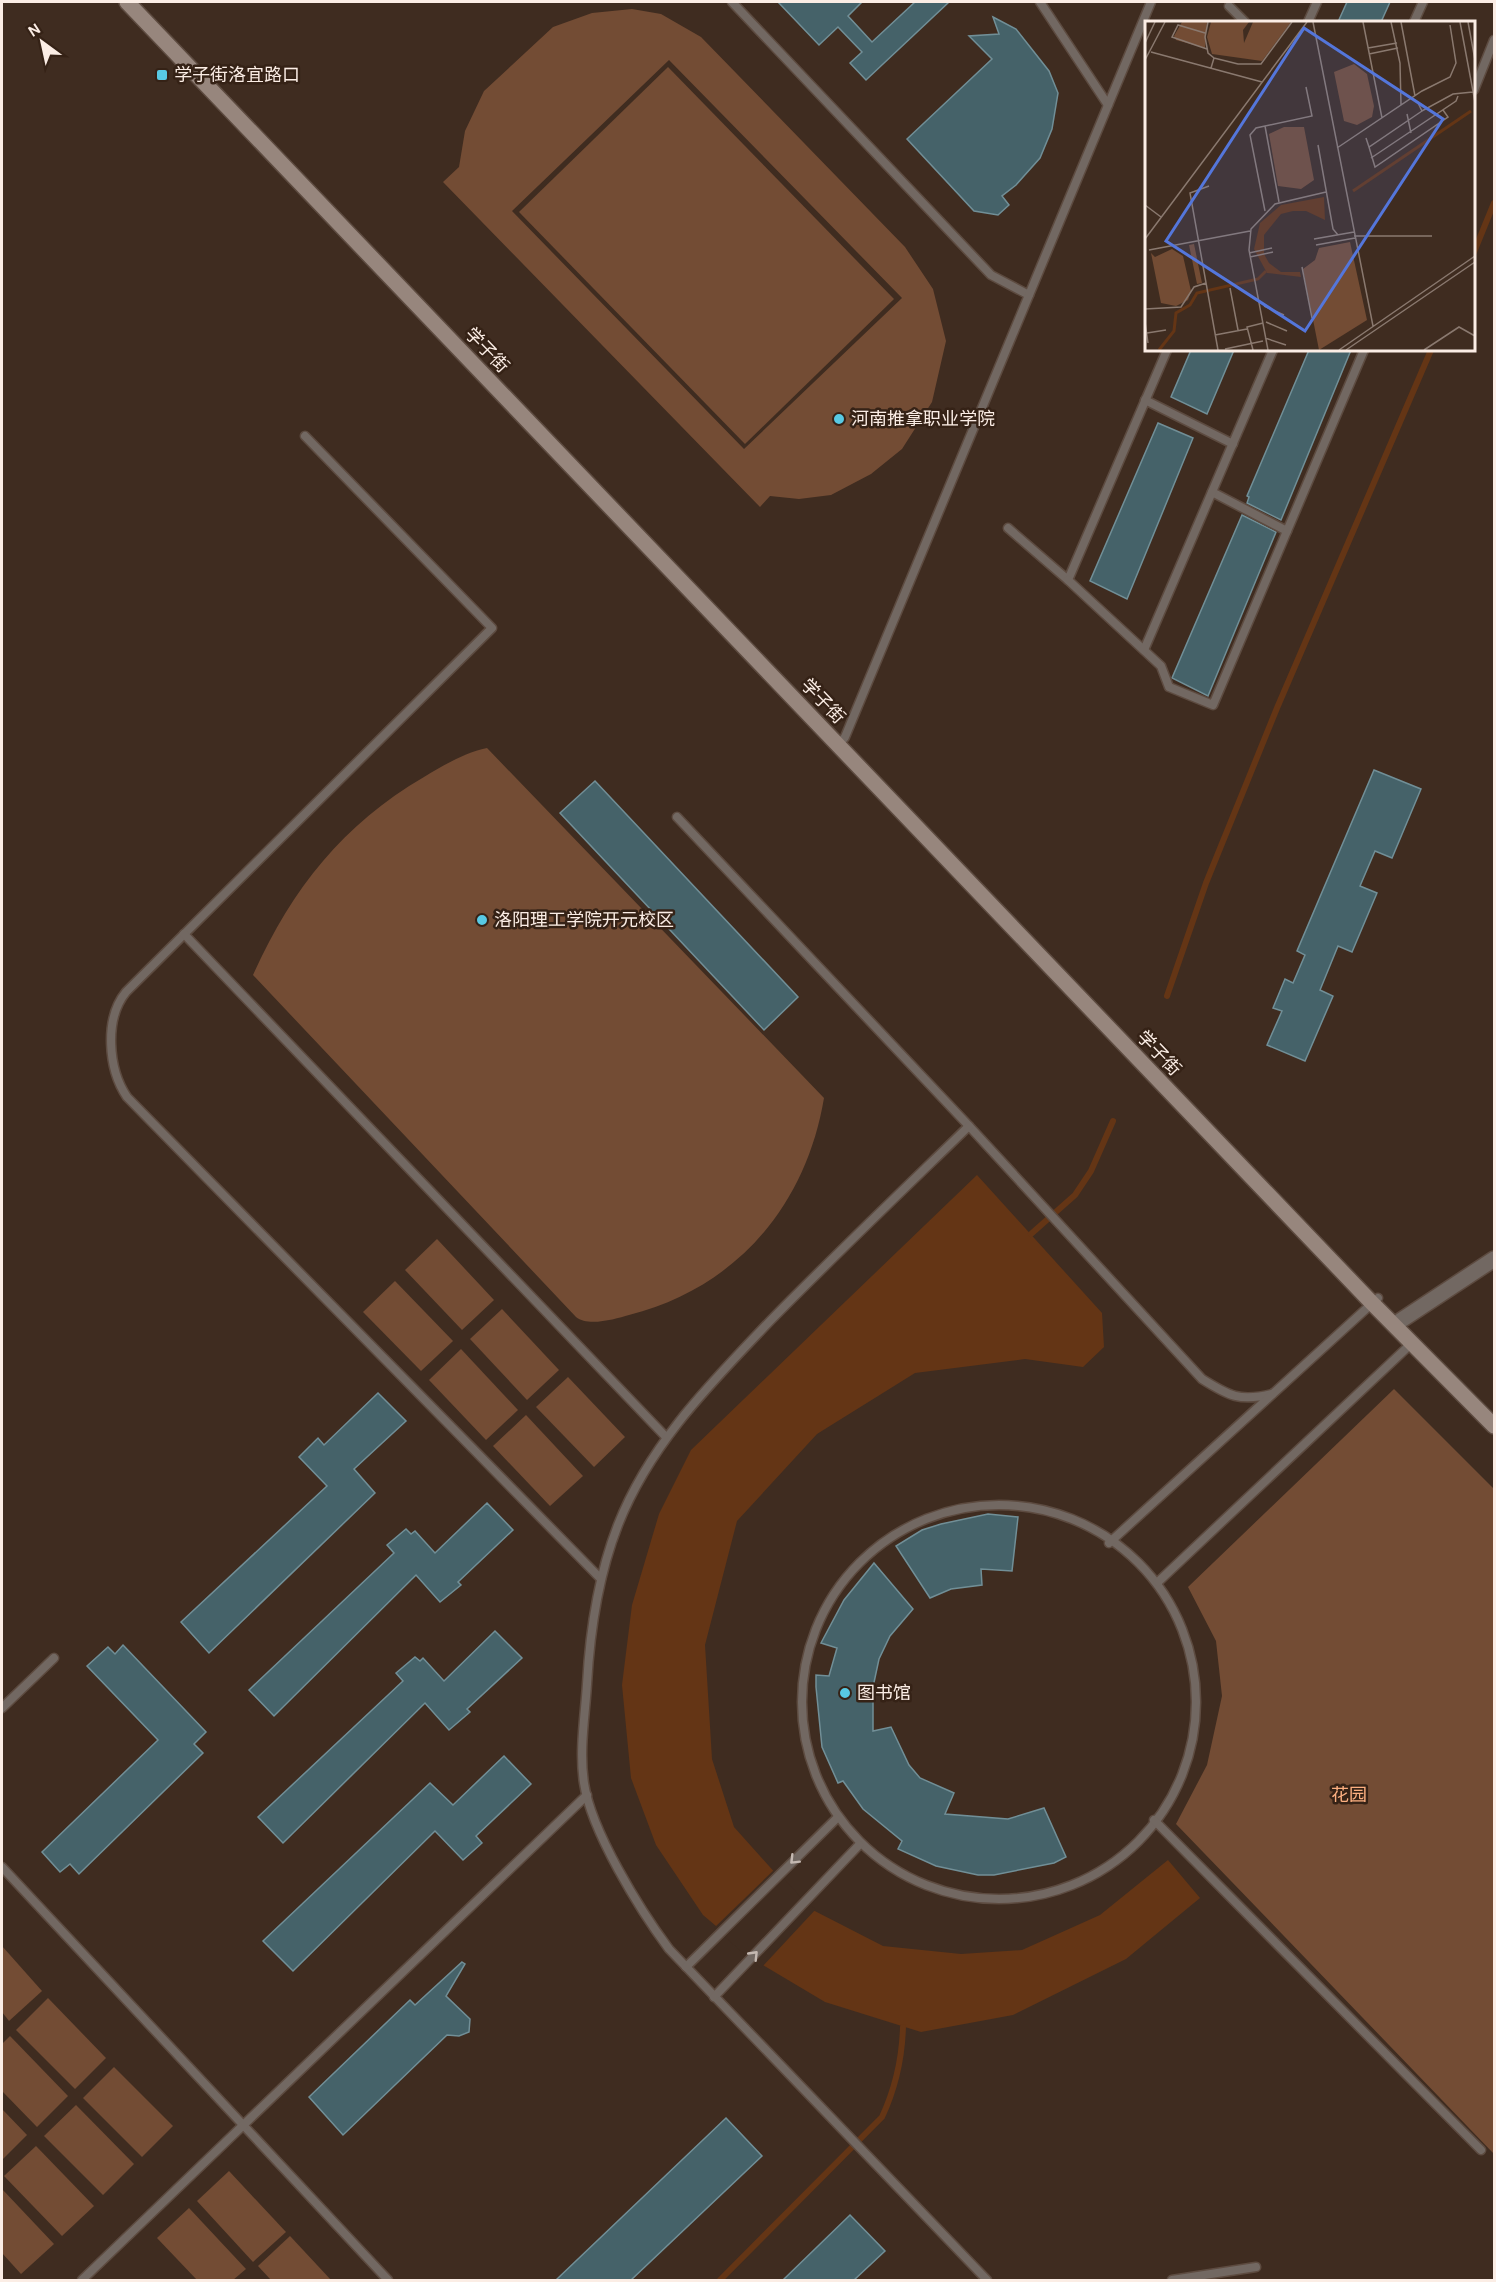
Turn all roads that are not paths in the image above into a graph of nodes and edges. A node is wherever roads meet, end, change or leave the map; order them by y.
1 (127, 2) edge
2 (138, 2) edge
3 (732, 2) edge
4 (1040, 2) edge
5 (1151, 2) edge
6 (1317, 2) edge
7 (1423, 2) edge
8 (1229, 6) dead end
9 (1244, 21) edge
10 (1308, 21) edge
11 (1414, 21) edge
12 (1494, 40) edge
13 (1475, 85) edge
14 (1108, 105) junction
15 (1029, 295) junction
16 (1167, 351) edge
17 (1273, 351) edge
18 (1364, 351) edge
19 (1145, 400) junction
20 (304, 436) dead end
21 (1233, 444) junction
22 (1212, 492) junction
23 (1008, 528) dead end
24 (1287, 531) junction
25 (1068, 580) junction
26 (1144, 650) junction
27 (842, 741) junction
28 (677, 817) dead end
29 (184, 934) junction
30 (969, 1126) junction
31 (1494, 1258) edge
32 (1375, 1300) junction
33 (1398, 1324) junction
34 (1414, 1341) junction
35 (1272, 1394) junction
36 (1494, 1416) edge
37 (1494, 1426) edge
38 (666, 1437) junction
39 (1109, 1543) junction
40 (601, 1579) junction
41 (1158, 1582) junction
42 (54, 1658) dead end
43 (2, 1708) edge
44 (587, 1795) junction
45 (836, 1819) junction
46 (1154, 1820) junction
47 (860, 1845) junction
48 (2, 1867) edge
49 (686, 1967) junction
50 (714, 1997) junction
51 (243, 2126) junction
52 (1481, 2151) dead end
53 (1256, 2267) dead end
54 (82, 2280) edge
55 (388, 2280) edge
56 (987, 2280) edge
57 (1172, 2280) edge

1 - 27 street, 学子街
2 - 27 street, 学子街
3 - 15 lane
4 - 14 lane
5 - 14 lane
6 - 10 lane
7 - 11 lane
8 - 9 lane
12 - 13 lane
14 - 15 lane
15 - 27 lane
16 - 19 lane
17 - 21 lane
18 - 24 lane
19 - 21 lane
19 - 25 lane
20 - 29 lane
21 - 22 lane
22 - 24 lane
22 - 26 lane
23 - 25 lane
24 - 26 lane
25 - 26 lane
27 - 32 street, 学子街
28 - 30 lane
29 - 38 lane
29 - 40 lane
30 - 35 lane
30 - 38 lane
31 - 33 street
32 - 33 street, 学子街
32 - 35 lane
33 - 34 street, 学子街
34 - 36 street, 学子街
34 - 37 street, 学子街
34 - 41 lane
35 - 39 lane
38 - 40 lane
39 - 41 lane
39 - 45 lane
40 - 44 lane
41 - 46 lane
42 - 43 lane
44 - 49 lane
44 - 51 lane
45 - 47 lane
45 -> 49 lane
46 - 47 lane
46 - 52 lane
50 -> 47 lane
48 - 51 lane
49 - 50 lane
50 - 56 lane
51 - 54 lane
51 - 55 lane
53 - 57 lane

